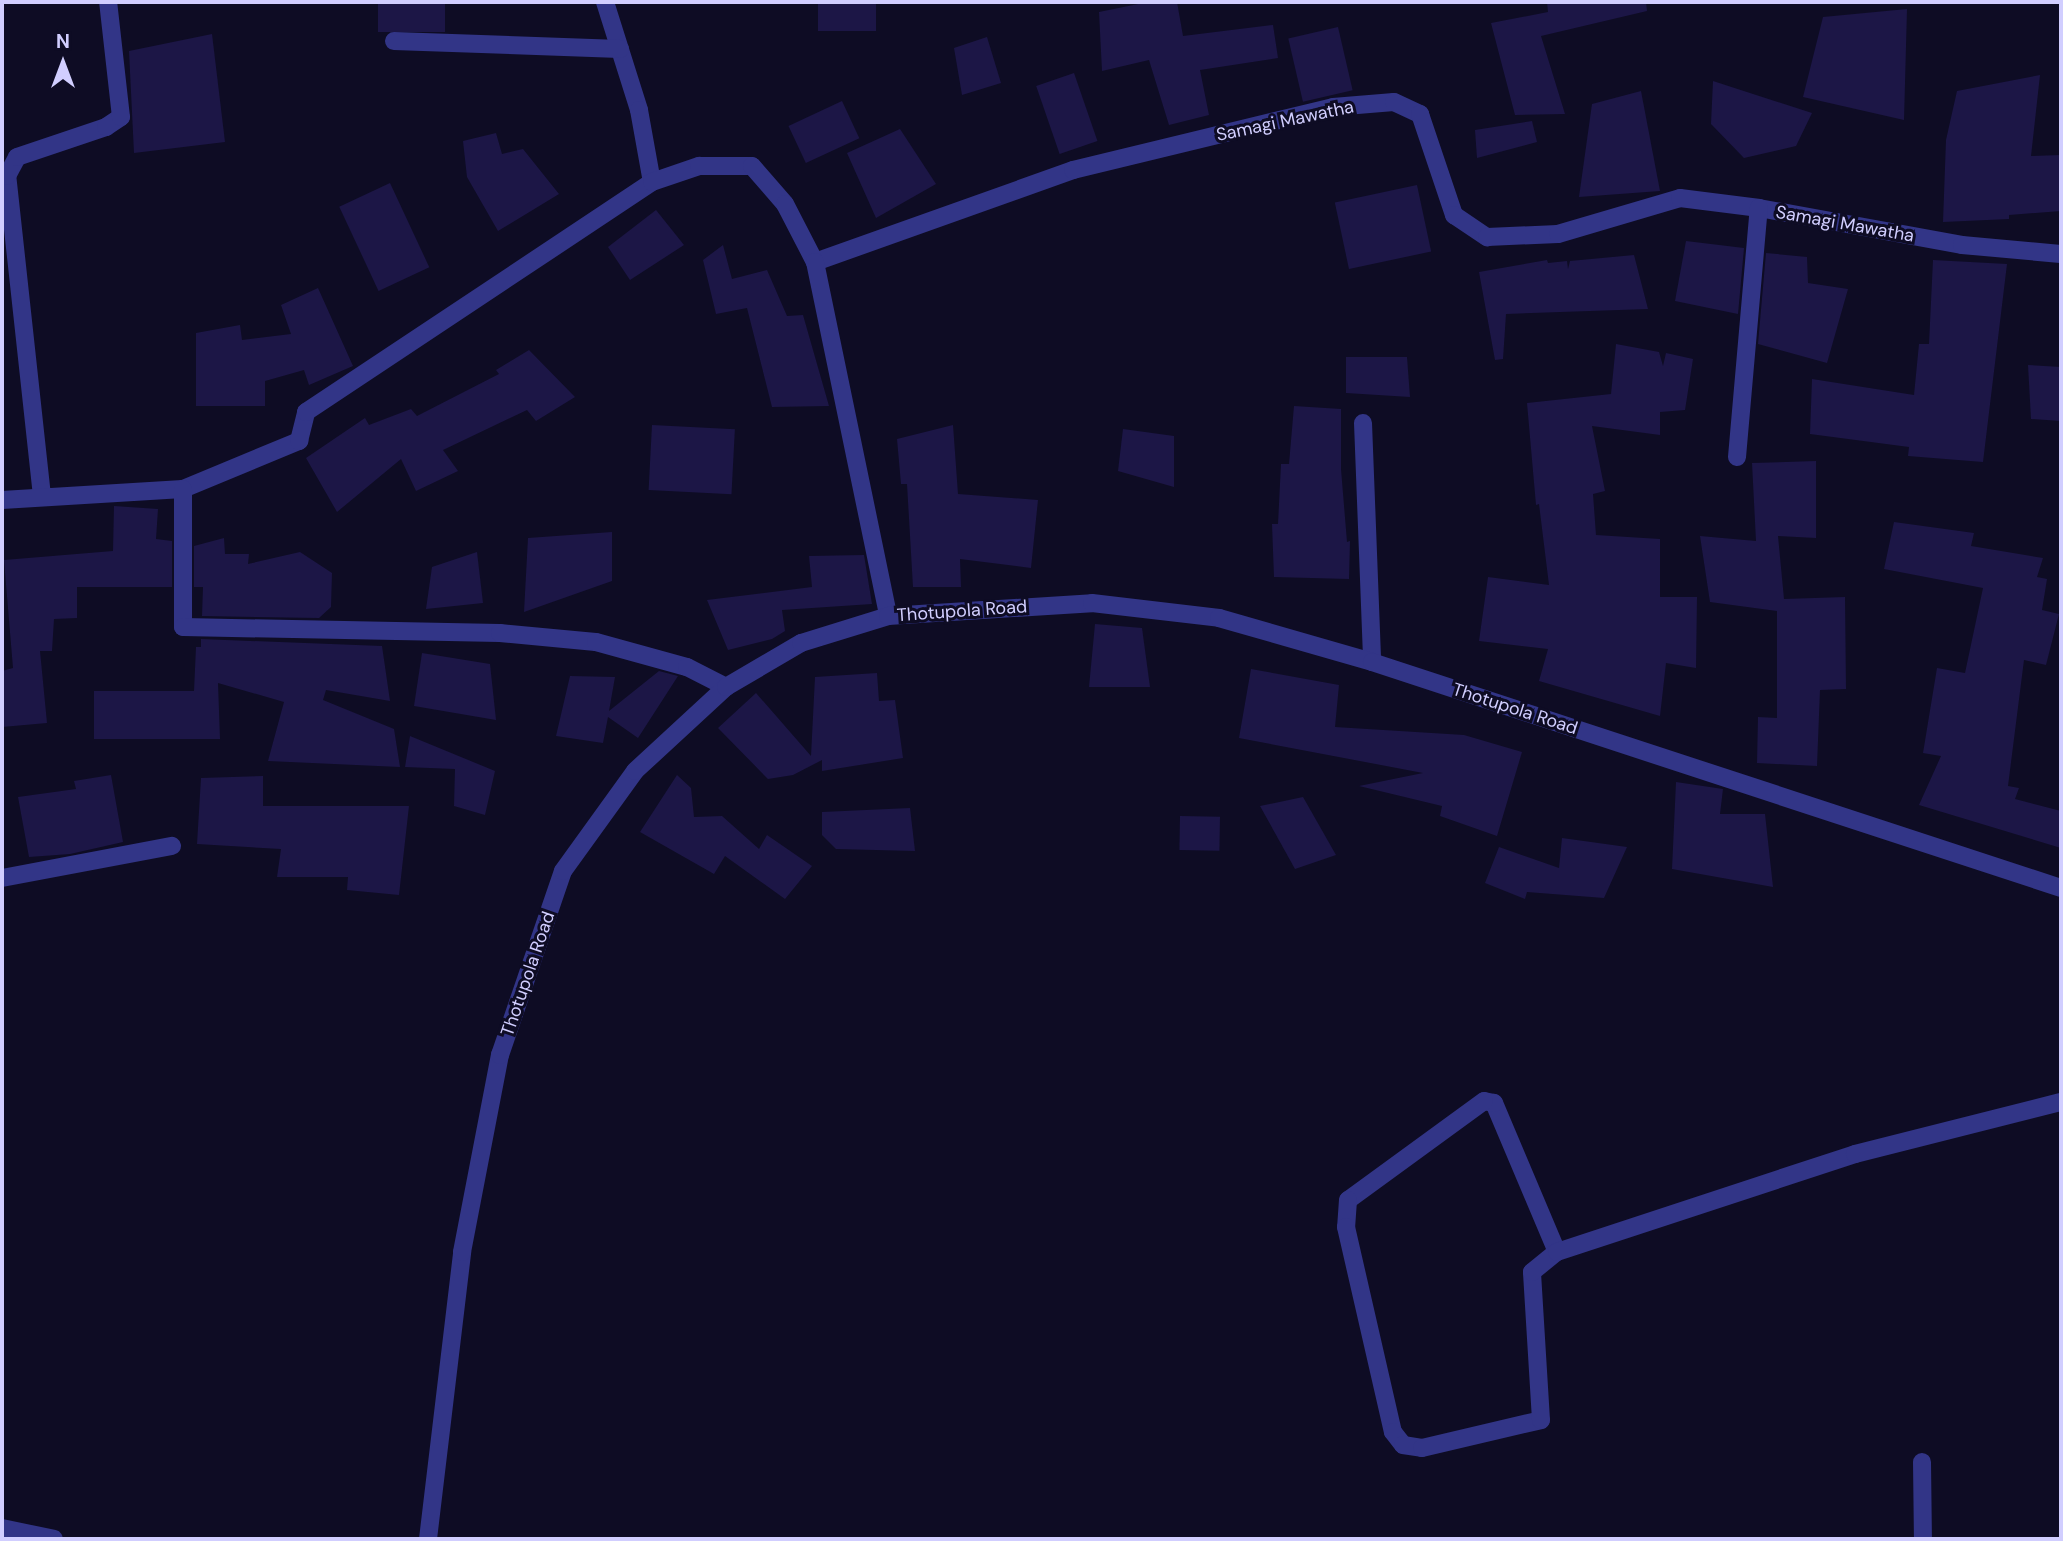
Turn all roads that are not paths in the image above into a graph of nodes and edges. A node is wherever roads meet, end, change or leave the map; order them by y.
1 (108, 2) edge
2 (605, 2) edge
3 (394, 41) dead end
4 (620, 49) junction
5 (7, 161) edge
6 (652, 182) junction
7 (1759, 208) junction
8 (2061, 254) edge
9 (815, 262) junction
10 (1363, 423) dead end
11 (1737, 457) dead end
12 (183, 489) junction
13 (42, 496) junction
14 (2, 500) edge
15 (888, 616) junction
16 (1371, 662) junction
17 (726, 687) junction
18 (172, 846) dead end
19 (2, 878) edge
20 (2061, 888) edge
21 (2061, 1102) edge
22 (1556, 1252) junction
23 (1922, 1462) dead end
24 (2, 1528) edge
25 (54, 1539) edge
26 (428, 1539) edge
27 (1923, 1539) edge

1 - 5 street
2 - 4 street
3 - 4 street
4 - 6 street
5 - 13 street
6 - 9 street
6 - 12 street
7 - 8 street, Samagi Mawatha
7 - 9 street, Samagi Mawatha
7 - 11 street
9 - 15 street
10 - 16 street
12 - 13 street
12 - 17 street
13 - 14 street
15 - 16 street, Thotupola Road
15 - 17 street, Thotupola Road
16 - 20 street, Thotupola Road
17 - 26 street, Thotupola Road
18 - 19 street
21 - 22 street
22 - 22 street
23 - 27 street
24 - 25 street

